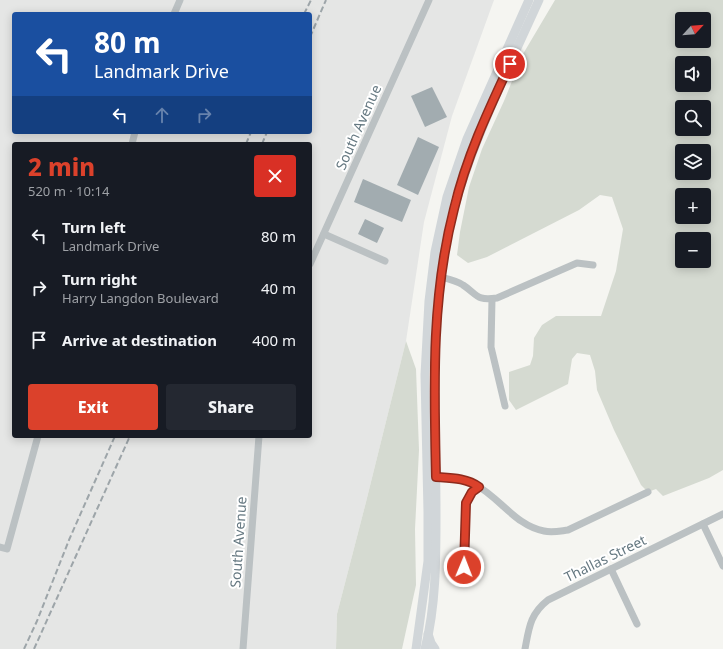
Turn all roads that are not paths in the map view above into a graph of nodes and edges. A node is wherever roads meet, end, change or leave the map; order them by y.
1 (180, 0) edge
2 (429, 0) edge
3 (529, 0) edge
4 (539, 0) edge
5 (175, 12) edge
6 (324, 234) junction
7 (312, 260) edge
8 (385, 262) dead end
9 (593, 265) dead end
10 (436, 276) junction
11 (492, 299) junction
12 (505, 406) dead end
13 (37, 438) edge
14 (259, 438) edge
15 (431, 477) junction
16 (479, 487) junction
17 (648, 492) dead end
18 (723, 514) edge
19 (702, 524) junction
20 (4, 548) edge
21 (723, 566) edge
22 (464, 567) dead end
23 (611, 569) junction
24 (637, 624) dead end
25 (428, 633) junction
26 (243, 649) edge
27 (416, 649) edge
28 (425, 649) edge
29 (435, 649) edge
30 (525, 649) edge

1 - 5 street
2 - 6 street, South Avenue
3 - 10 main road
4 - 10 main road
6 - 7 street, South Avenue
6 - 8 street
9 - 11 street
10 - 11 street
10 - 15 main road
11 - 12 street
13 - 20 street
14 - 26 street, South Avenue
15 - 16 street
15 - 25 main road
15 - 27 main road
16 - 17 street
16 - 22 street
18 - 19 street, Thallas Street
19 - 21 street
19 - 23 street, Thallas Street
23 - 24 street
23 - 30 street, Thallas Street
25 - 28 main road
25 - 29 main road

